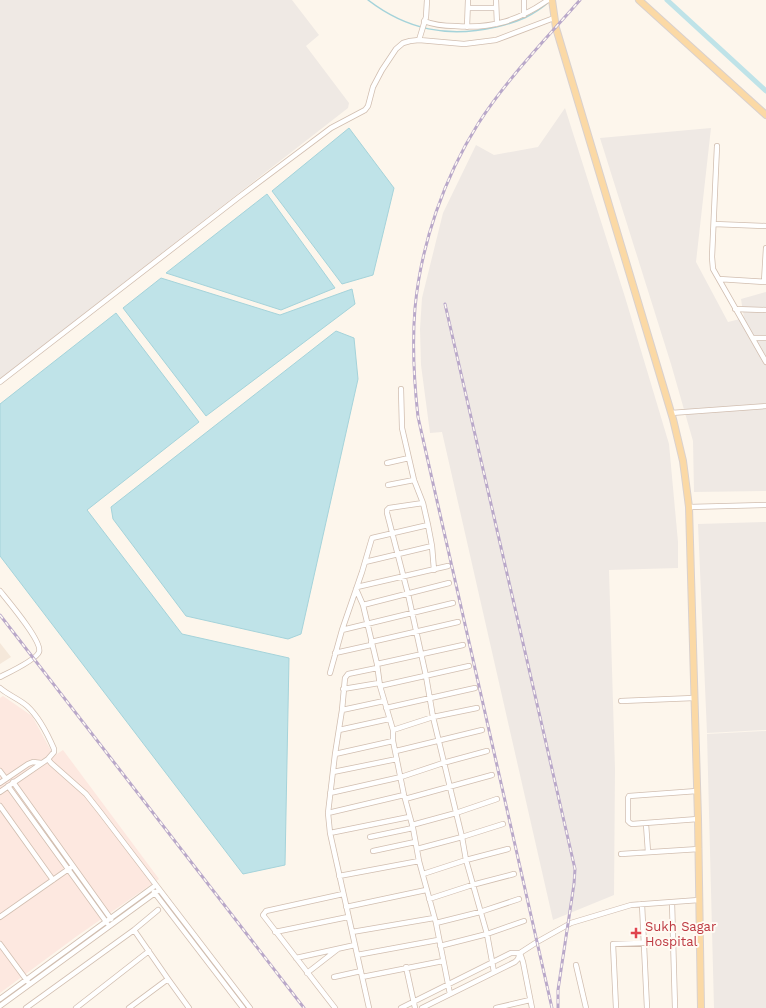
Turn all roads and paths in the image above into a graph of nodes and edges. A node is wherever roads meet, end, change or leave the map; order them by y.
1 (427, 0) edge
2 (468, 0) edge
3 (496, 0) edge
4 (524, 0) edge
5 (548, 0) edge
6 (639, 0) edge
7 (552, 3) edge
8 (468, 8) junction
9 (496, 8) junction
10 (524, 15) junction
11 (554, 18) junction
12 (424, 23) junction
13 (497, 24) junction
14 (467, 27) junction
15 (419, 40) junction
16 (766, 115) edge
17 (717, 146) dead end
18 (714, 224) junction
19 (766, 226) edge
20 (766, 248) edge
21 (766, 253) edge
22 (719, 279) junction
23 (765, 282) edge
24 (735, 309) junction
25 (766, 310) edge
26 (753, 338) junction
27 (766, 338) edge
28 (766, 362) edge
29 (0, 382) edge
30 (401, 389) dead end
31 (766, 406) edge
32 (671, 413) junction
33 (408, 458) junction
34 (387, 463) dead end
35 (414, 480) junction
36 (388, 485) dead end
37 (423, 504) junction
38 (766, 505) edge
39 (689, 507) junction
40 (428, 525) junction
41 (393, 533) junction
42 (432, 546) junction
43 (398, 554) junction
44 (365, 562) junction
45 (448, 566) dead end
46 (434, 570) junction
47 (404, 576) junction
48 (449, 583) dead end
49 (356, 588) junction
50 (0, 591) edge
51 (408, 594) junction
52 (453, 604) dead end
53 (363, 605) junction
54 (412, 613) junction
55 (458, 622) dead end
56 (366, 624) junction
57 (342, 630) junction
58 (416, 632) junction
59 (371, 644) junction
60 (463, 644) dead end
61 (335, 653) junction
62 (420, 654) junction
63 (377, 666) junction
64 (469, 666) dead end
65 (330, 673) dead end
66 (426, 676) junction
67 (0, 677) edge
68 (379, 684) junction
69 (0, 688) edge
70 (475, 688) dead end
71 (343, 689) junction
72 (430, 698) junction
73 (694, 698) junction
74 (384, 701) junction
75 (621, 701) dead end
76 (386, 708) junction
77 (477, 708) dead end
78 (342, 710) junction
79 (433, 718) junction
80 (389, 719) junction
81 (339, 730) junction
82 (393, 730) junction
83 (482, 730) dead end
84 (438, 740) junction
85 (393, 741) junction
86 (396, 751) junction
87 (487, 751) dead end
88 (334, 754) junction
89 (48, 758) junction
90 (397, 759) junction
91 (41, 763) junction
92 (443, 763) junction
93 (0, 771) edge
94 (333, 772) junction
95 (492, 775) dead end
96 (401, 777) junction
97 (6, 779) junction
98 (13, 782) junction
99 (0, 783) edge
100 (8, 786) junction
101 (449, 786) junction
102 (697, 791) junction
103 (0, 792) edge
104 (330, 793) junction
105 (405, 797) junction
106 (497, 799) dead end
107 (0, 806) edge
108 (2, 813) edge
109 (328, 813) junction
110 (456, 813) junction
111 (409, 817) junction
112 (698, 819) junction
113 (503, 824) dead end
114 (646, 824) junction
115 (412, 826) junction
116 (330, 833) junction
117 (462, 837) junction
118 (370, 838) dead end
119 (415, 842) junction
120 (417, 849) junction
121 (508, 849) dead end
122 (699, 849) junction
123 (373, 851) dead end
124 (648, 852) junction
125 (621, 854) dead end
126 (466, 860) junction
127 (419, 861) junction
128 (73, 866) junction
129 (68, 869) junction
130 (423, 874) junction
131 (514, 874) dead end
132 (339, 876) junction
133 (53, 880) junction
134 (472, 885) junction
135 (158, 888) junction
136 (151, 889) junction
137 (426, 890) junction
138 (155, 893) junction
139 (343, 894) junction
140 (429, 898) junction
141 (520, 899) dead end
142 (699, 900) junction
143 (672, 902) junction
144 (642, 904) junction
145 (346, 907) junction
146 (158, 910) dead end
147 (480, 912) junction
148 (0, 917) edge
149 (348, 917) junction
150 (110, 918) junction
151 (435, 921) junction
152 (524, 921) dead end
153 (110, 924) junction
154 (134, 930) junction
155 (275, 932) junction
156 (352, 932) junction
157 (487, 934) junction
158 (438, 940) junction
159 (699, 941) junction
160 (673, 942) junction
161 (643, 943) junction
162 (0, 944) edge
163 (355, 945) junction
164 (440, 946) junction
165 (340, 948) junction
166 (149, 952) junction
167 (520, 953) junction
168 (357, 955) junction
169 (296, 958) junction
170 (442, 961) junction
171 (492, 962) junction
172 (576, 965) dead end
173 (406, 967) junction
174 (361, 971) junction
175 (494, 972) junction
176 (307, 973) junction
177 (334, 977) dead end
178 (362, 977) junction
179 (26, 980) junction
180 (168, 980) junction
181 (30, 984) junction
182 (447, 985) junction
183 (450, 994) junction
184 (0, 999) edge
185 (530, 1000) junction
186 (413, 1002) junction
187 (0, 1006) edge
188 (29, 1007) edge
189 (76, 1008) edge
190 (129, 1008) edge
191 (189, 1008) edge
192 (242, 1008) edge
193 (250, 1008) edge
194 (335, 1008) edge
195 (369, 1008) edge
196 (401, 1008) edge
197 (415, 1008) edge
198 (422, 1008) edge
199 (496, 1008) edge
200 (532, 1008) edge
201 (586, 1008) edge
202 (616, 1008) edge
203 (646, 1008) edge
204 (675, 1008) edge
205 (701, 1008) edge

1 - 12 street
2 - 8 street
3 - 9 street
4 - 10 street
5 - 10 street
6 - 16 main road
7 - 11 main road
8 - 9 street
8 - 14 street
9 - 13 street
10 - 13 street
11 - 15 street
11 - 32 main road
12 - 14 street
12 - 15 street
13 - 14 street
15 - 29 street
17 - 18 street
18 - 19 street
18 - 22 street
20 - 21 street
21 - 23 street
22 - 23 street
22 - 24 street
24 - 25 street
24 - 26 street
26 - 27 street
26 - 28 street
30 - 33 street
31 - 32 street
32 - 39 main road
33 - 34 street
33 - 35 street
35 - 36 street
35 - 37 street
37 - 40 street
37 - 41 street
38 - 39 street
39 - 73 main road
40 - 41 street
40 - 42 street
41 - 43 street
41 - 44 street
42 - 43 street
42 - 46 street
43 - 44 street
43 - 47 street
44 - 49 street
45 - 46 street
46 - 47 street
47 - 49 street
47 - 51 street
48 - 51 street
49 - 53 street
49 - 57 street
50 - 67 street
51 - 53 street
51 - 54 street
52 - 54 street
53 - 56 street
54 - 56 street
54 - 58 street
55 - 58 street
56 - 57 street
56 - 59 street
57 - 61 street
58 - 59 street
58 - 62 street
59 - 61 street
59 - 63 street
60 - 62 street
61 - 65 street
62 - 63 street
62 - 66 street
63 - 68 street
63 - 71 street
64 - 66 street
66 - 68 street
66 - 72 street
68 - 71 street
68 - 74 street
69 - 89 street
70 - 72 street
71 - 78 street
72 - 76 street
72 - 79 street
73 - 75 street
73 - 102 main road
74 - 76 street
74 - 78 street
76 - 80 street
77 - 79 street
78 - 81 street
79 - 82 street
79 - 84 street
80 - 81 street
80 - 82 street
81 - 88 street
82 - 85 street
83 - 84 street
84 - 86 street
84 - 92 street
85 - 86 street
85 - 88 street
86 - 90 street
87 - 92 street
88 - 94 street
89 - 91 street
89 - 135 street
90 - 94 street
90 - 96 street
91 - 97 street
91 - 98 street
92 - 96 street
92 - 101 street
93 - 97 street
94 - 104 street
95 - 101 street
96 - 104 street
96 - 105 street
97 - 99 street
98 - 100 street
98 - 128 street
100 - 103 street
100 - 129 street
101 - 105 street
101 - 110 street
102 - 112 main road
102 - 114 street
104 - 109 street
105 - 109 street
105 - 111 street
106 - 110 street
107 - 108 street
108 - 133 street
109 - 116 street
110 - 115 street
110 - 117 street
111 - 115 street
111 - 116 street
112 - 114 street
112 - 122 main road
113 - 117 street
114 - 124 street
115 - 118 street
115 - 119 street
116 - 132 street
117 - 120 street
117 - 126 street
119 - 120 street
119 - 123 street
120 - 127 street
121 - 126 street
122 - 124 street
122 - 142 main road
124 - 125 street
126 - 130 street
126 - 134 street
127 - 130 street
127 - 132 street
128 - 129 street
128 - 150 street
129 - 133 street
129 - 153 street
130 - 137 street
131 - 134 street
132 - 139 street
133 - 148 street
134 - 140 street
134 - 147 street
135 - 136 street
135 - 138 street
135 - 193 street
136 - 138 street
136 - 150 street
137 - 140 street
137 - 145 street
138 - 153 street
138 - 192 street
139 - 145 street
139 - 155 street
140 - 151 street
141 - 147 street
142 - 143 street
142 - 159 main road
143 - 144 street
143 - 160 street
144 - 161 street
144 - 167 street
145 - 149 street
146 - 154 street
147 - 151 street
147 - 157 street
149 - 155 street
149 - 156 street
150 - 153 street
151 - 156 street
151 - 158 street
152 - 157 street
153 - 179 street
153 - 181 street
154 - 166 street
154 - 188 street
155 - 169 street
156 - 163 street
157 - 164 street
157 - 171 street
158 - 164 street
158 - 168 street
159 - 160 street
159 - 205 main road
160 - 161 street
160 - 204 street
161 - 202 street
161 - 203 street
162 - 179 street
163 - 165 street
163 - 168 street
164 - 170 street
165 - 169 street
165 - 176 street
166 - 180 street
166 - 189 street
167 - 171 street
167 - 175 street
167 - 185 street
168 - 174 street
169 - 176 street
170 - 173 street
170 - 182 street
171 - 175 street
171 - 182 street
172 - 201 street
173 - 178 street
173 - 186 street
174 - 177 street
174 - 178 street
175 - 183 street
176 - 194 street
178 - 195 street
179 - 181 street
179 - 184 street
180 - 190 street
180 - 191 street
181 - 187 street
182 - 183 street
182 - 186 street
183 - 198 street
185 - 199 street
185 - 200 street
186 - 196 street
186 - 197 street

